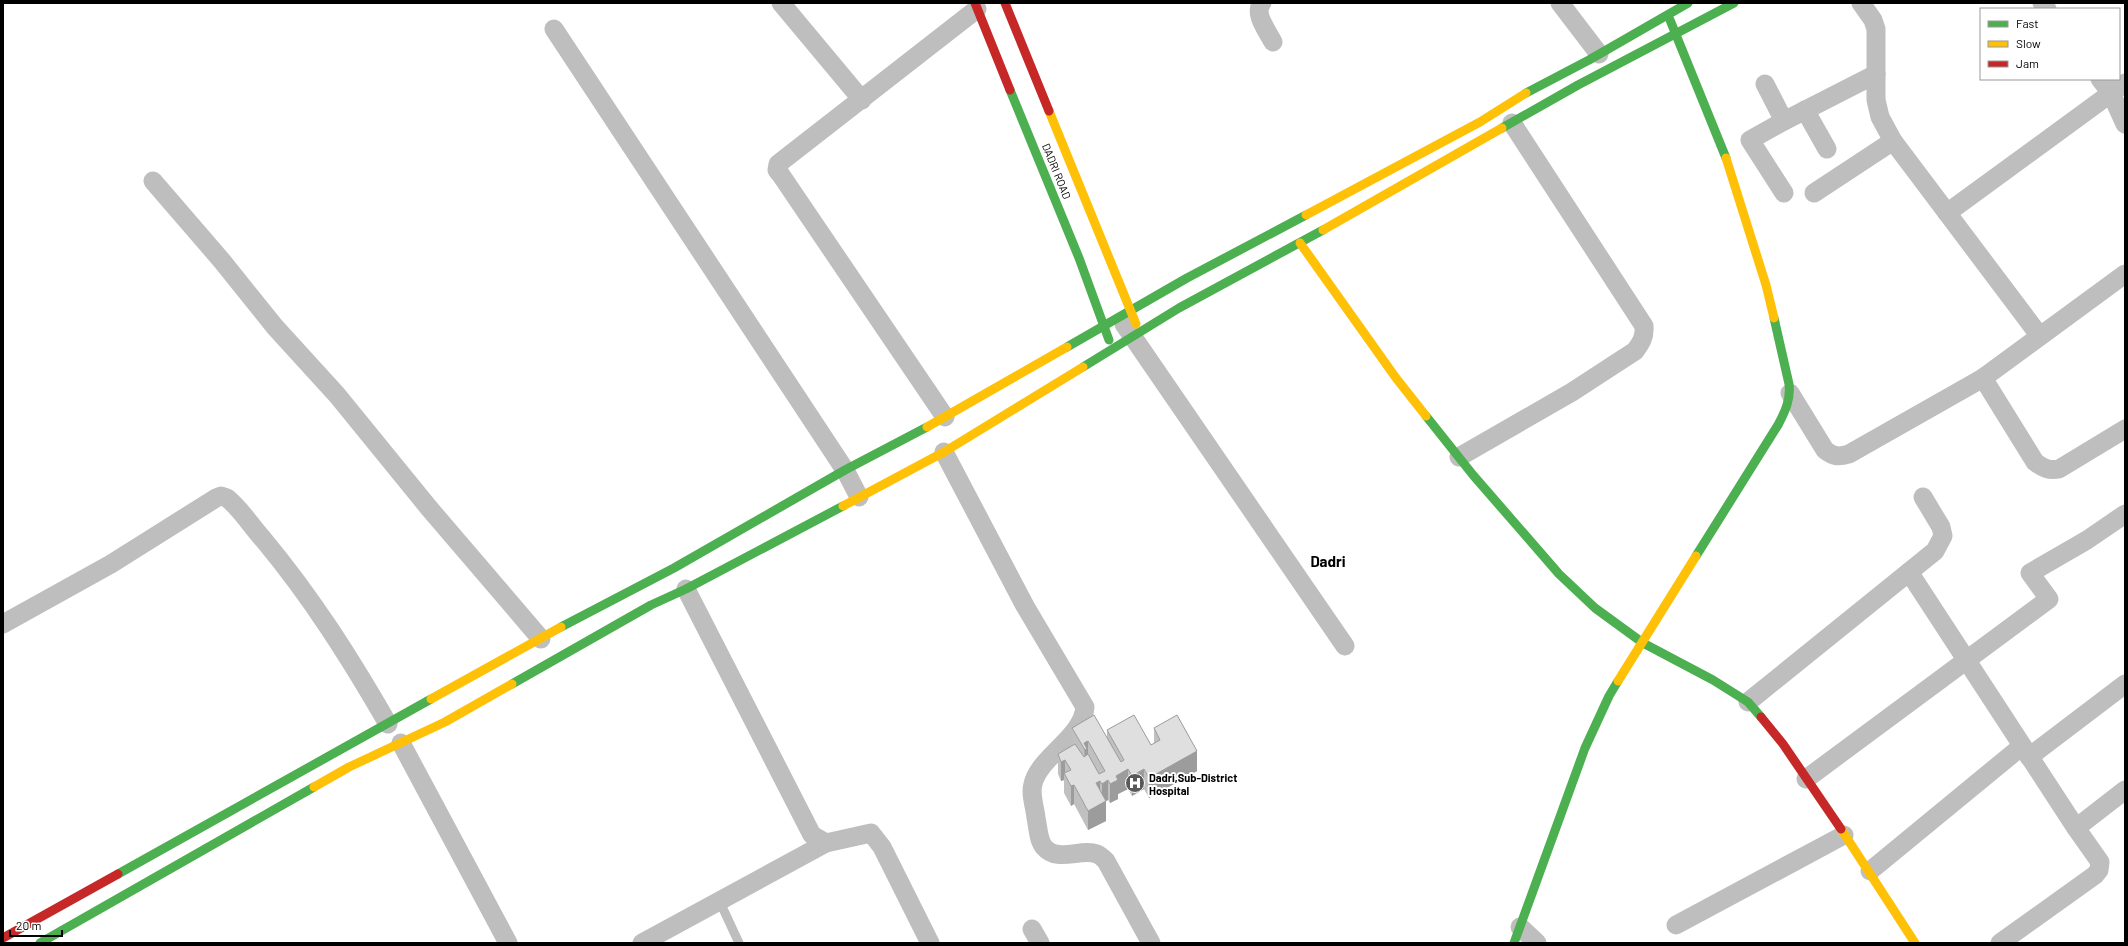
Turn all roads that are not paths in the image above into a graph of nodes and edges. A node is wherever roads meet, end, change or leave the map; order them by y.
1 (782, 3) edge
2 (1005, 3) edge
3 (1262, 3) edge
4 (1560, 3) edge
5 (1688, 3) edge
6 (1734, 3) edge
7 (1861, 3) edge
8 (976, 6) edge
9 (1668, 14) junction
10 (554, 29) dead end
11 (1675, 33) junction
12 (1273, 42) dead end
13 (1599, 54) junction
14 (1876, 74) junction
15 (1765, 84) dead end
16 (2112, 85) edge
17 (862, 100) junction
18 (1805, 110) junction
19 (1784, 121) junction
20 (1512, 123) junction
21 (2125, 124) edge
22 (1893, 142) junction
23 (1827, 149) dead end
24 (153, 181) dead end
25 (1784, 193) dead end
26 (1814, 193) dead end
27 (1946, 213) junction
28 (1300, 243) junction
29 (2125, 274) edge
30 (1125, 314) junction
31 (1103, 326) junction
32 (1136, 334) junction
33 (2039, 336) junction
34 (1113, 348) junction
35 (1983, 378) junction
36 (1790, 393) junction
37 (946, 417) junction
38 (2125, 429) edge
39 (944, 452) junction
40 (1459, 457) junction
41 (845, 470) junction
42 (859, 497) junction
43 (1923, 498) dead end
44 (2125, 514) edge
45 (1909, 572) junction
46 (686, 589) junction
47 (3, 624) edge
48 (541, 639) junction
49 (1642, 642) junction
50 (1345, 646) dead end
51 (1967, 662) junction
52 (2125, 684) edge
53 (1748, 702) junction
54 (388, 724) junction
55 (400, 743) junction
56 (2026, 752) junction
57 (1806, 779) junction
58 (2125, 790) edge
59 (2076, 828) junction
60 (1844, 834) junction
61 (826, 843) junction
62 (1870, 871) junction
63 (719, 900) junction
64 (1676, 925) dead end
65 (1517, 935) edge
66 (3, 938) edge
67 (40, 943) edge
68 (508, 943) edge
69 (642, 943) edge
70 (739, 943) edge
71 (930, 943) edge
72 (1151, 943) edge
73 (1537, 943) edge
74 (1915, 943) edge
75 (2000, 943) edge

1 - 17 street
2 - 30 main road, DADRI ROAD
3 - 12 street
4 - 13 street
5 - 9 main road
6 - 11 main road
7 - 14 street
8 - 17 street
8 - 31 main road, DADRI ROAD
9 - 11 main road
9 - 13 main road
10 - 41 street
11 - 20 main road
11 - 36 main road
13 - 30 main road
14 - 18 street
14 - 22 street
15 - 19 street
16 - 21 street
16 - 27 street
17 - 37 street
18 - 19 street
18 - 23 street
19 - 25 street
20 - 28 main road
20 - 40 street
22 - 26 street
22 - 27 street
24 - 48 street
27 - 33 street
28 - 32 main road
28 - 40 main road
29 - 33 street
30 - 31 main road
30 - 32 street
31 - 34 main road, DADRI ROAD
31 - 37 main road
32 - 34 main road
32 - 50 street
33 - 35 street
34 - 39 main road
35 - 36 street
35 - 38 street
36 - 49 main road
37 - 41 main road
39 - 42 main road
39 - 72 street
40 - 49 main road
41 - 42 street
41 - 48 main road
42 - 46 main road
43 - 45 street
44 - 51 street
45 - 51 street
45 - 53 street
46 - 55 main road
46 - 61 street
47 - 54 street
48 - 54 main road
49 - 53 main road
49 - 65 main road
51 - 56 street
51 - 57 street
52 - 56 street
53 - 57 main road
54 - 66 main road
55 - 67 main road
55 - 68 street
56 - 59 street
56 - 62 street
57 - 60 main road
58 - 59 street
59 - 75 street
60 - 62 main road
60 - 64 street
61 - 63 street
61 - 71 street
62 - 74 main road
63 - 69 street
63 - 70 lane
65 - 73 street

